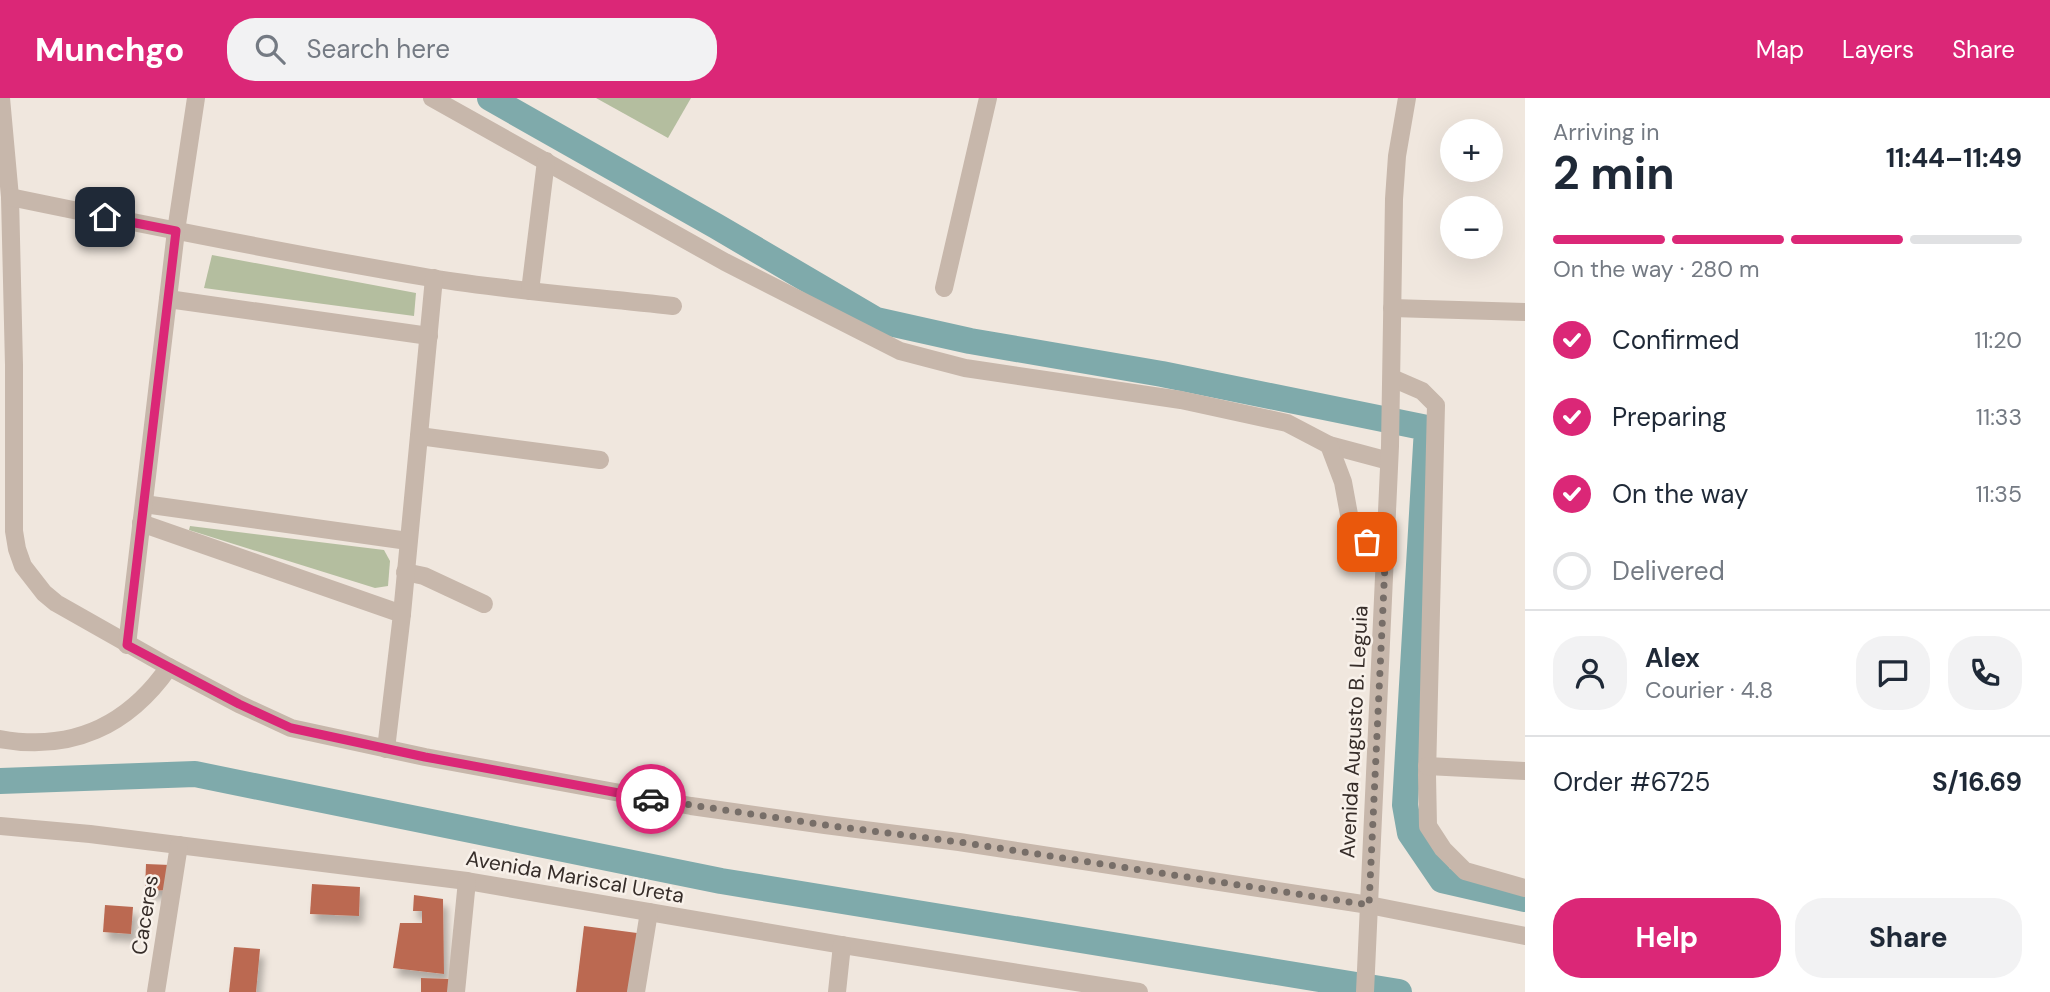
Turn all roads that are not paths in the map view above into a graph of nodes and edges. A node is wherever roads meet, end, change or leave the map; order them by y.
1 (1, 98) edge
2 (196, 98) edge
3 (432, 98) edge
4 (988, 98) edge
5 (1407, 98) edge
6 (546, 161) junction
7 (10, 197) junction
8 (176, 231) junction
9 (434, 278) junction
10 (944, 288) dead end
11 (530, 291) junction
12 (168, 299) junction
13 (673, 306) dead end
14 (1392, 308) junction
15 (1525, 312) edge
16 (429, 336) junction
17 (1392, 378) junction
18 (419, 436) junction
19 (1329, 445) junction
20 (1390, 454) junction
21 (600, 460) dead end
22 (144, 504) junction
23 (141, 523) junction
24 (408, 541) junction
25 (1385, 564) junction
26 (405, 572) junction
27 (484, 604) dead end
28 (402, 614) junction
29 (127, 645) junction
30 (169, 667) junction
31 (0, 739) edge
32 (386, 749) junction
33 (1427, 766) junction
34 (1525, 771) edge
35 (1, 830) edge
36 (179, 845) junction
37 (467, 881) junction
38 (1525, 888) edge
39 (1369, 905) junction
40 (649, 912) junction
41 (1525, 936) edge
42 (842, 945) junction
43 (1061, 986) edge
44 (156, 992) edge
45 (456, 992) edge
46 (636, 992) edge
47 (837, 992) edge
48 (1139, 992) edge
49 (1365, 992) edge

1 - 7 street
2 - 8 street
3 - 6 street
4 - 10 street
5 - 14 street, Avenida Augusto B. Leguia
6 - 11 street
6 - 19 street
7 - 8 street
7 - 29 street
8 - 9 street
8 - 12 street
9 - 11 street
9 - 16 street
11 - 13 street
12 - 16 street
12 - 22 street
14 - 15 street
14 - 17 street, Avenida Augusto B. Leguia
16 - 18 street
17 - 20 street, Avenida Augusto B. Leguia
17 - 33 street
18 - 21 street
18 - 24 street
19 - 20 street
19 - 25 street
20 - 25 street, Avenida Augusto B. Leguia
22 - 23 street
22 - 24 street
23 - 28 street
23 - 29 street
24 - 26 street
25 - 39 street, Avenida Augusto B. Leguia
26 - 27 street
26 - 28 street
28 - 32 street
29 - 30 street
30 - 31 street
30 - 32 street
32 - 39 street
33 - 34 street
33 - 38 street
35 - 36 street, Avenida Mariscal Ureta
36 - 37 street, Avenida Mariscal Ureta
36 - 44 street, Caceres
37 - 40 street, Avenida Mariscal Ureta
37 - 45 street
39 - 41 street
39 - 49 street, Avenida Augusto B. Leguia
40 - 42 street, Avenida Mariscal Ureta
40 - 46 street
42 - 43 street, Avenida Mariscal Ureta
42 - 47 street
43 - 48 street, Avenida Mariscal Ureta

